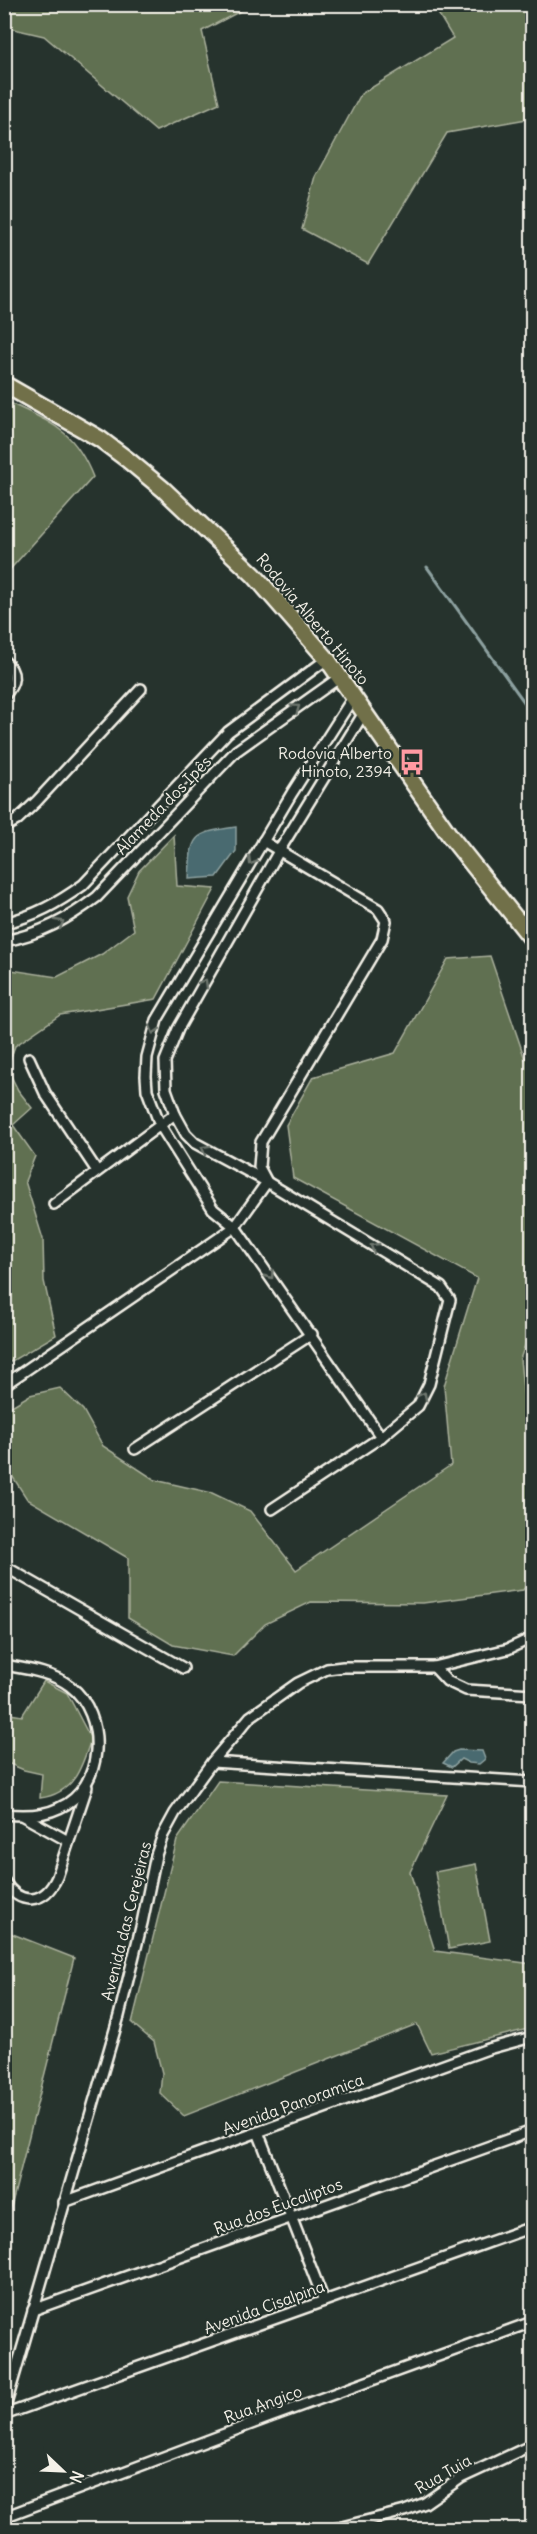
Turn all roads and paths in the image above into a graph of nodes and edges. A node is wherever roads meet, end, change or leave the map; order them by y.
1 (4, 384) edge
2 (327, 659) junction
3 (4, 661) edge
4 (340, 677) junction
5 (141, 689) dead end
6 (4, 696) edge
7 (354, 696) junction
8 (259, 708) junction
9 (365, 711) junction
10 (271, 725) junction
11 (223, 736) junction
12 (236, 751) junction
13 (304, 775) junction
14 (319, 783) junction
15 (289, 799) junction
16 (305, 808) junction
17 (4, 828) edge
18 (263, 841) junction
19 (279, 851) junction
20 (532, 911) edge
21 (4, 923) edge
22 (521, 925) junction
23 (532, 939) edge
24 (4, 941) edge
25 (29, 1058) dead end
26 (175, 1114) junction
27 (160, 1125) junction
28 (97, 1171) junction
29 (267, 1182) junction
30 (54, 1204) dead end
31 (236, 1227) junction
32 (312, 1334) junction
33 (4, 1385) edge
34 (381, 1437) junction
35 (135, 1449) dead end
36 (272, 1509) dead end
37 (4, 1566) edge
38 (532, 1638) edge
39 (4, 1665) edge
40 (434, 1667) junction
41 (183, 1668) dead end
42 (532, 1694) edge
43 (212, 1762) junction
44 (91, 1774) junction
45 (532, 1782) edge
46 (4, 1814) edge
47 (23, 1816) junction
48 (68, 1840) junction
49 (4, 1881) edge
50 (532, 2037) edge
51 (532, 2131) edge
52 (258, 2132) junction
53 (64, 2202) junction
54 (292, 2217) junction
55 (532, 2227) edge
56 (324, 2301) junction
57 (33, 2310) junction
58 (532, 2322) edge
59 (4, 2413) edge
60 (532, 2445) edge
61 (4, 2517) edge
62 (330, 2529) edge

1 - 2 main road, Rodovia Alberto Hinoto
2 - 4 main road, Rodovia Alberto Hinoto
2 - 8 street, Alameda dos Ipês
3 - 6 street
4 - 7 main road, Rodovia Alberto Hinoto
10 -> 4 street, Alameda dos Ipês
5 - 17 street
7 - 9 main road, Rodovia Alberto Hinoto
7 - 13 street
8 - 10 street
8 - 11 street, Alameda dos Ipês
9 - 14 street
9 - 22 main road, Rodovia Alberto Hinoto
10 - 12 street, Alameda dos Ipês
11 - 12 street
11 - 21 street, Alameda dos Ipês
24 -> 12 street, Alameda dos Ipês
13 - 14 street
13 - 15 street
14 - 16 street
15 - 16 street
15 - 18 street
16 - 19 street
18 - 19 street
18 -> 27 street
26 -> 19 street
19 - 29 street
20 - 22 street
22 - 23 main road, Rodovia Alberto Hinoto
25 - 28 street
26 - 27 street
29 -> 26 street
27 - 28 street
27 - 31 street
28 - 30 street
29 - 31 street
34 -> 29 street
31 -> 32 street
31 - 33 street
32 - 34 street
32 - 35 street
34 - 36 street
37 - 41 street
38 - 40 street, Avenida das Cerejeiras
39 - 44 street
40 - 42 street
40 - 43 street, Avenida das Cerejeiras
43 - 45 street
43 - 53 street, Avenida das Cerejeiras
44 - 47 street
44 - 48 street
46 - 47 street
47 - 48 street
48 - 49 street
50 - 52 street, Avenida Panoramica
51 - 54 street, Rua dos Eucaliptos
52 - 53 street, Avenida Panoramica
52 - 54 street
53 - 57 street, Avenida das Cerejeiras
54 - 56 street
54 - 57 street, Rua dos Eucaliptos
55 - 56 street, Avenida Cisalpina
56 - 59 street, Avenida Cisalpina
57 - 59 street, Avenida das Cerejeiras
58 - 61 street, Rua Angico
60 - 62 street, Rua Tuia

